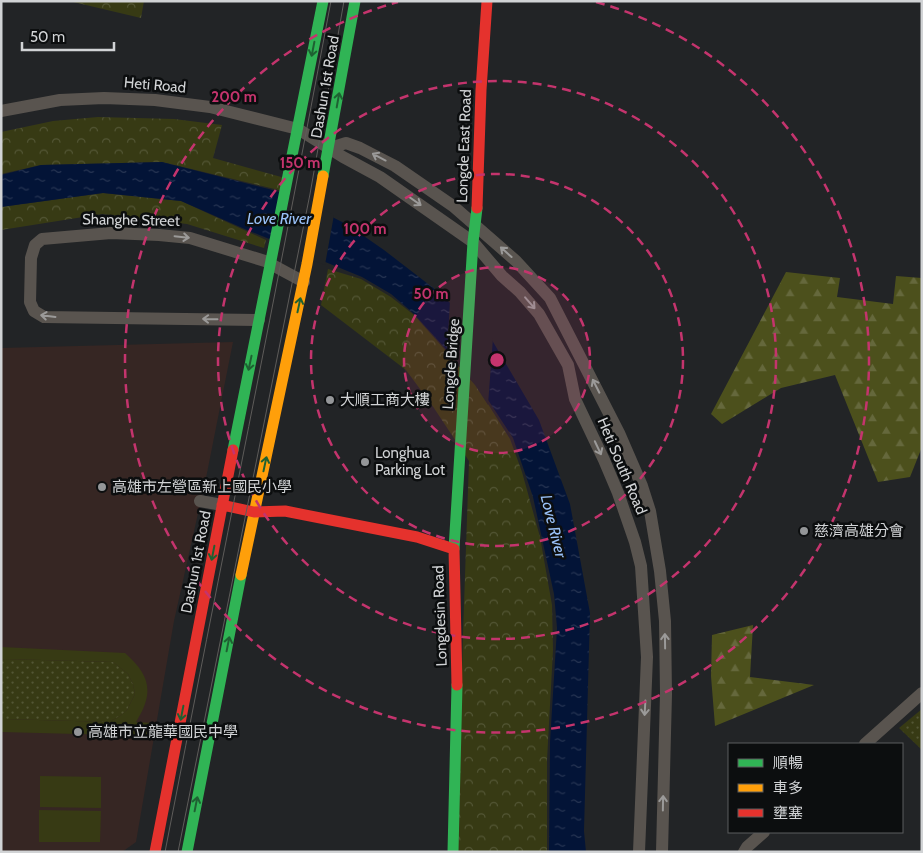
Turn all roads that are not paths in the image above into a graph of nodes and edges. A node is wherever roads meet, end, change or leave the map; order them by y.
1 (323, 1) edge
2 (355, 1) edge
3 (487, 1) edge
4 (1, 111) edge
5 (298, 129) junction
6 (330, 148) junction
7 (380, 177) junction
8 (476, 224) junction
9 (473, 242) junction
10 (270, 264) junction
11 (304, 282) junction
12 (470, 291) joint
13 (259, 320) junction
14 (200, 501) dead end
15 (222, 505) junction
16 (254, 512) junction
17 (454, 549) junction
18 (922, 693) edge
19 (866, 743) edge
20 (763, 833) edge
21 (155, 852) edge
22 (187, 852) edge
23 (453, 852) edge
24 (639, 852) edge
25 (662, 852) edge
26 (744, 852) edge

1 -> 5 street, Dashun 1st Road
6 -> 2 street, Dashun 1st Road
3 - 8 street, Longde East Road
4 - 5 street, Heti Road
5 - 6 street, Heti Road
5 - 10 street, Dashun 1st Road
6 - 7 street, Heti South Road
8 -> 6 street, Heti South Road
6 - 11 street, Dashun 1st Road
7 - 8 street, Heti South Road
7 -> 9 street, Heti South Road
8 - 9 street, Longde East Road
25 -> 8 street, Heti South Road
9 - 12 street, Longde East Road
9 -> 24 street, Heti South Road
10 - 11 street, Shanghe Street
10 - 13 street, Dashun 1st Road
13 -> 10 street, Shanghe Street
16 -> 11 street
12 - 17 street, Longde Bridge
13 -> 15 street, Dashun 1st Road
14 - 15 street, Longdesin Road
15 - 16 street, Longdesin Road
15 -> 21 street, Dashun 1st Road
16 - 17 street, Longdesin Road
22 -> 16 street
17 - 23 street, Longdesin Road
18 - 19 street
20 - 26 street

